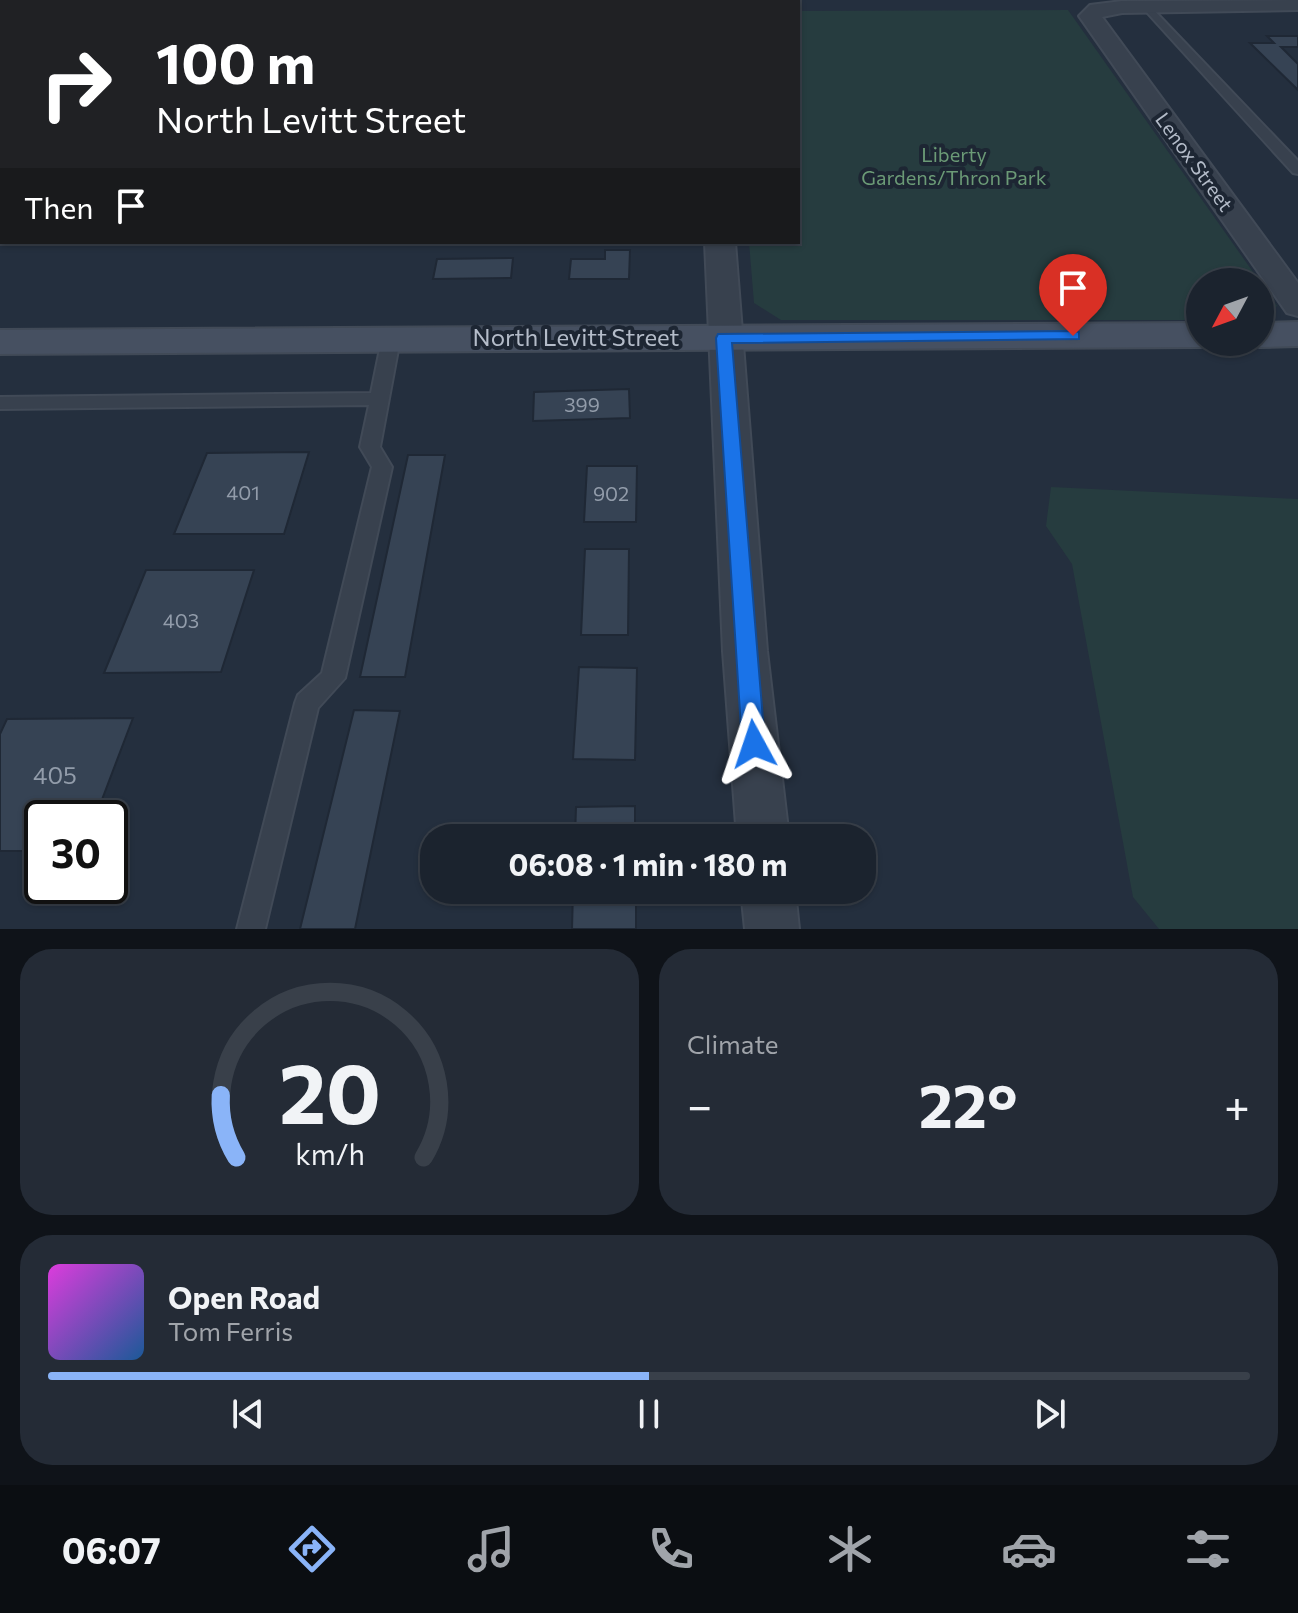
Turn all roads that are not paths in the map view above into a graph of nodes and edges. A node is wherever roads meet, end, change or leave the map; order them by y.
1 (1298, 4) edge
2 (1147, 6) junction
3 (1298, 170) edge
4 (720, 244) edge
5 (1298, 306) edge
6 (1298, 334) edge
7 (1186, 335) edge
8 (1274, 335) edge
9 (724, 338) junction
10 (391, 339) junction
11 (0, 342) edge
12 (379, 399) junction
13 (0, 403) edge
14 (762, 824) edge
15 (769, 904) edge
16 (251, 929) edge
17 (772, 929) edge

1 - 2 street
2 - 3 lane
2 - 5 street, Lenox Street
4 - 9 street
6 - 8 street
7 - 9 street, North Levitt Street
9 - 10 street, North Levitt Street
9 - 14 street
10 - 11 street, North Levitt Street
10 - 12 lane
12 - 13 lane
12 - 16 lane
15 - 17 street

